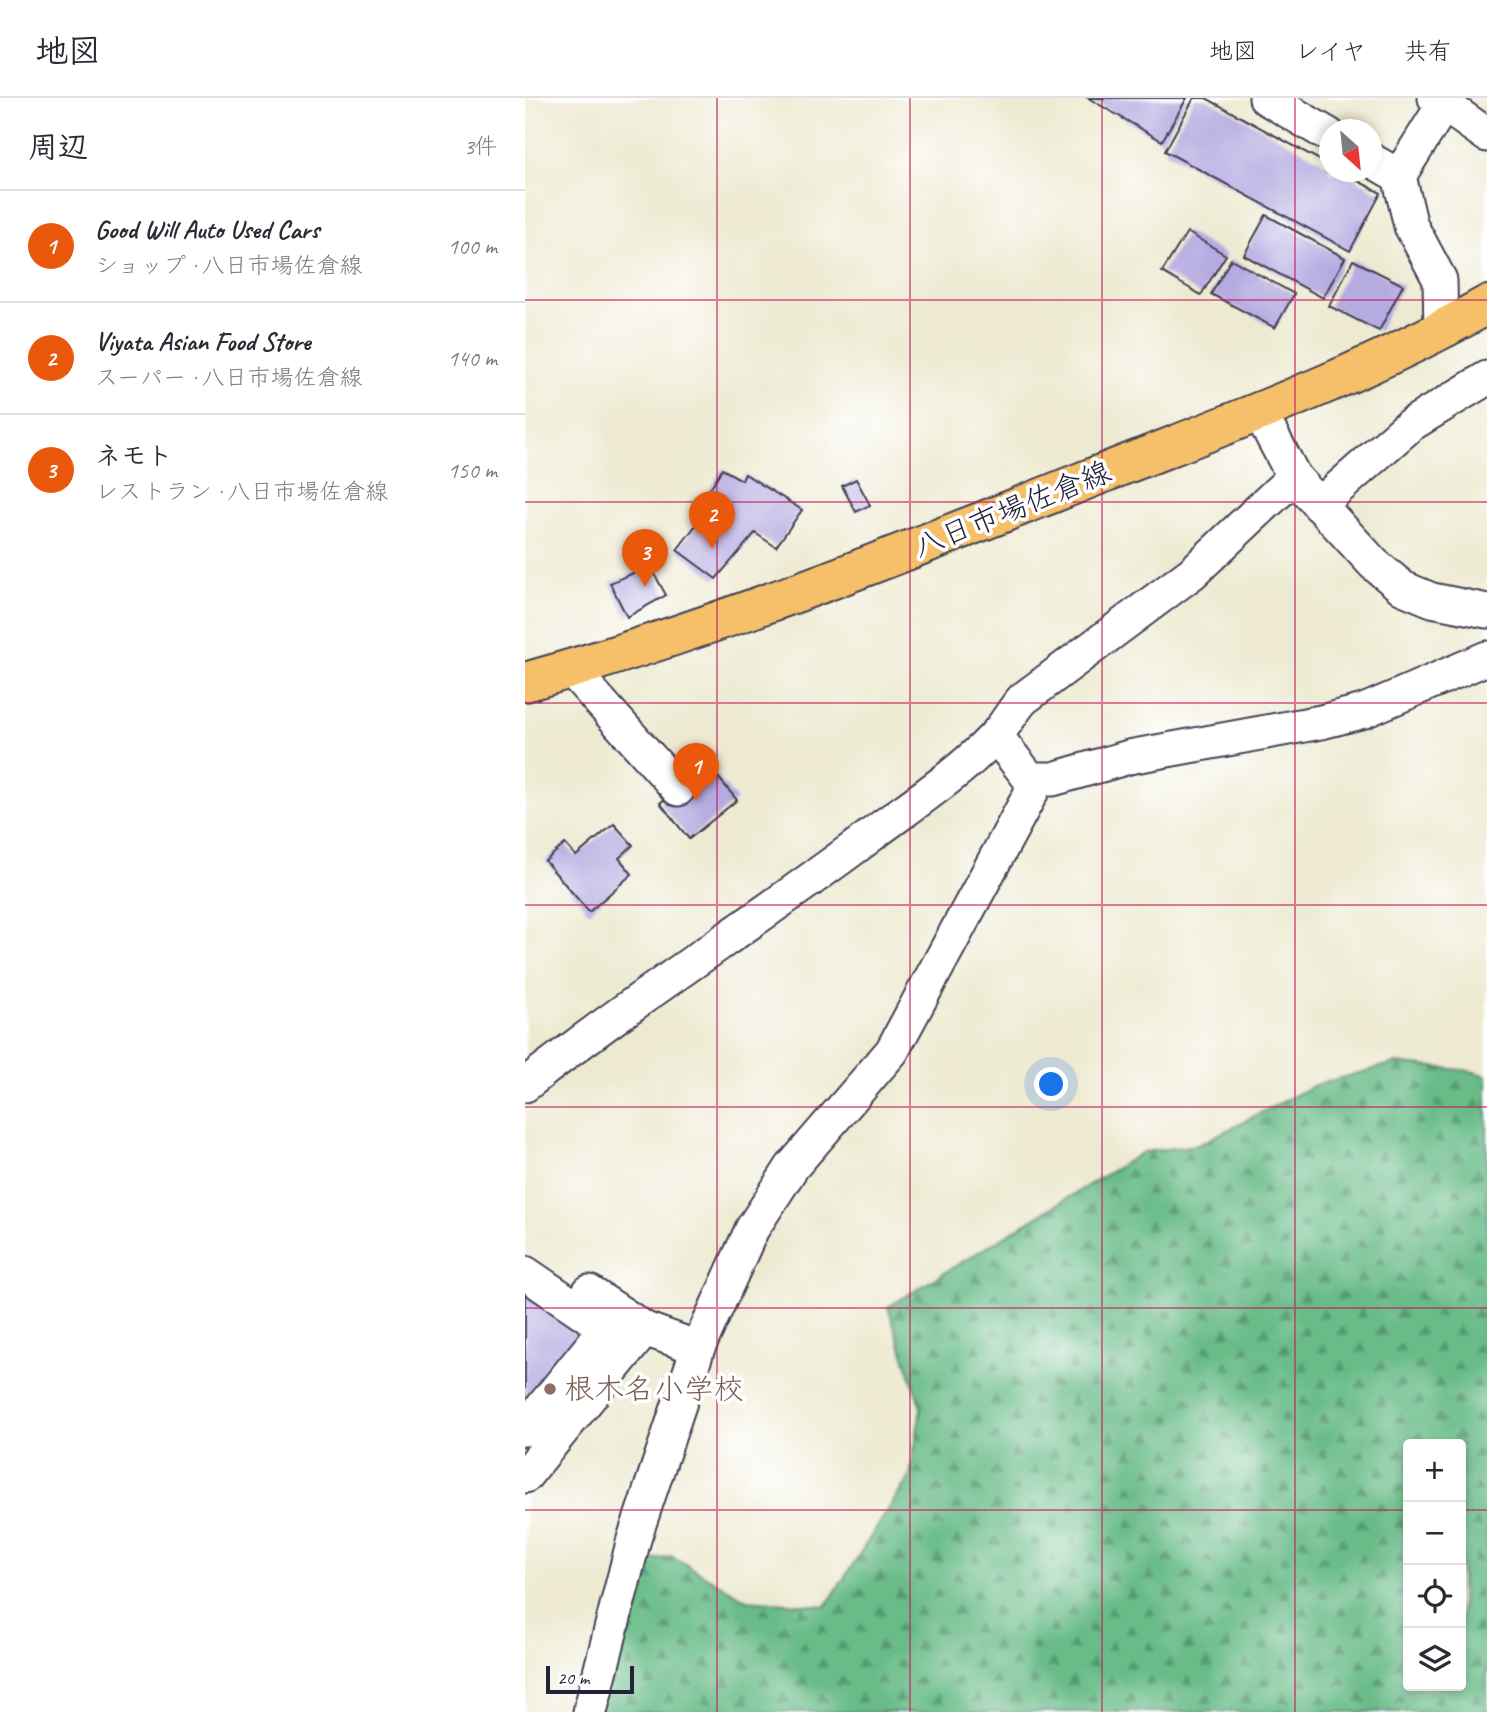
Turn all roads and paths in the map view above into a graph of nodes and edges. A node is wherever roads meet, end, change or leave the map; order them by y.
1 (1266, 98) edge
2 (1439, 101) edge
3 (1319, 129) edge
4 (1487, 135) edge
5 (1385, 168) edge
6 (1487, 304) edge
7 (1441, 330) junction
8 (1487, 378) edge
9 (1259, 411) junction
10 (1294, 477) junction
11 (1319, 505) junction
12 (1487, 611) edge
13 (1487, 658) edge
14 (570, 668) junction
15 (525, 682) edge
16 (996, 736) junction
17 (1030, 779) junction
18 (678, 789) dead end
19 (525, 1085) edge
20 (525, 1250) edge
21 (525, 1273) edge
22 (645, 1329) junction
23 (698, 1348) junction
24 (525, 1429) edge
25 (525, 1476) edge
26 (590, 1712) edge

1 - 3 street
2 - 4 street
2 - 5 street
5 - 7 street
6 - 7 main road, 八日市場佐倉線
7 - 9 main road, 八日市場佐倉線
8 - 11 street
9 - 10 street
9 - 14 main road, 八日市場佐倉線
10 - 11 street
10 - 16 street
11 - 12 street
13 - 17 street
14 - 15 main road, 八日市場佐倉線
14 - 18 street
16 - 17 street
16 - 19 street
17 - 23 street
20 - 22 street
21 - 24 street
22 - 23 street
22 - 25 street
23 - 26 street

